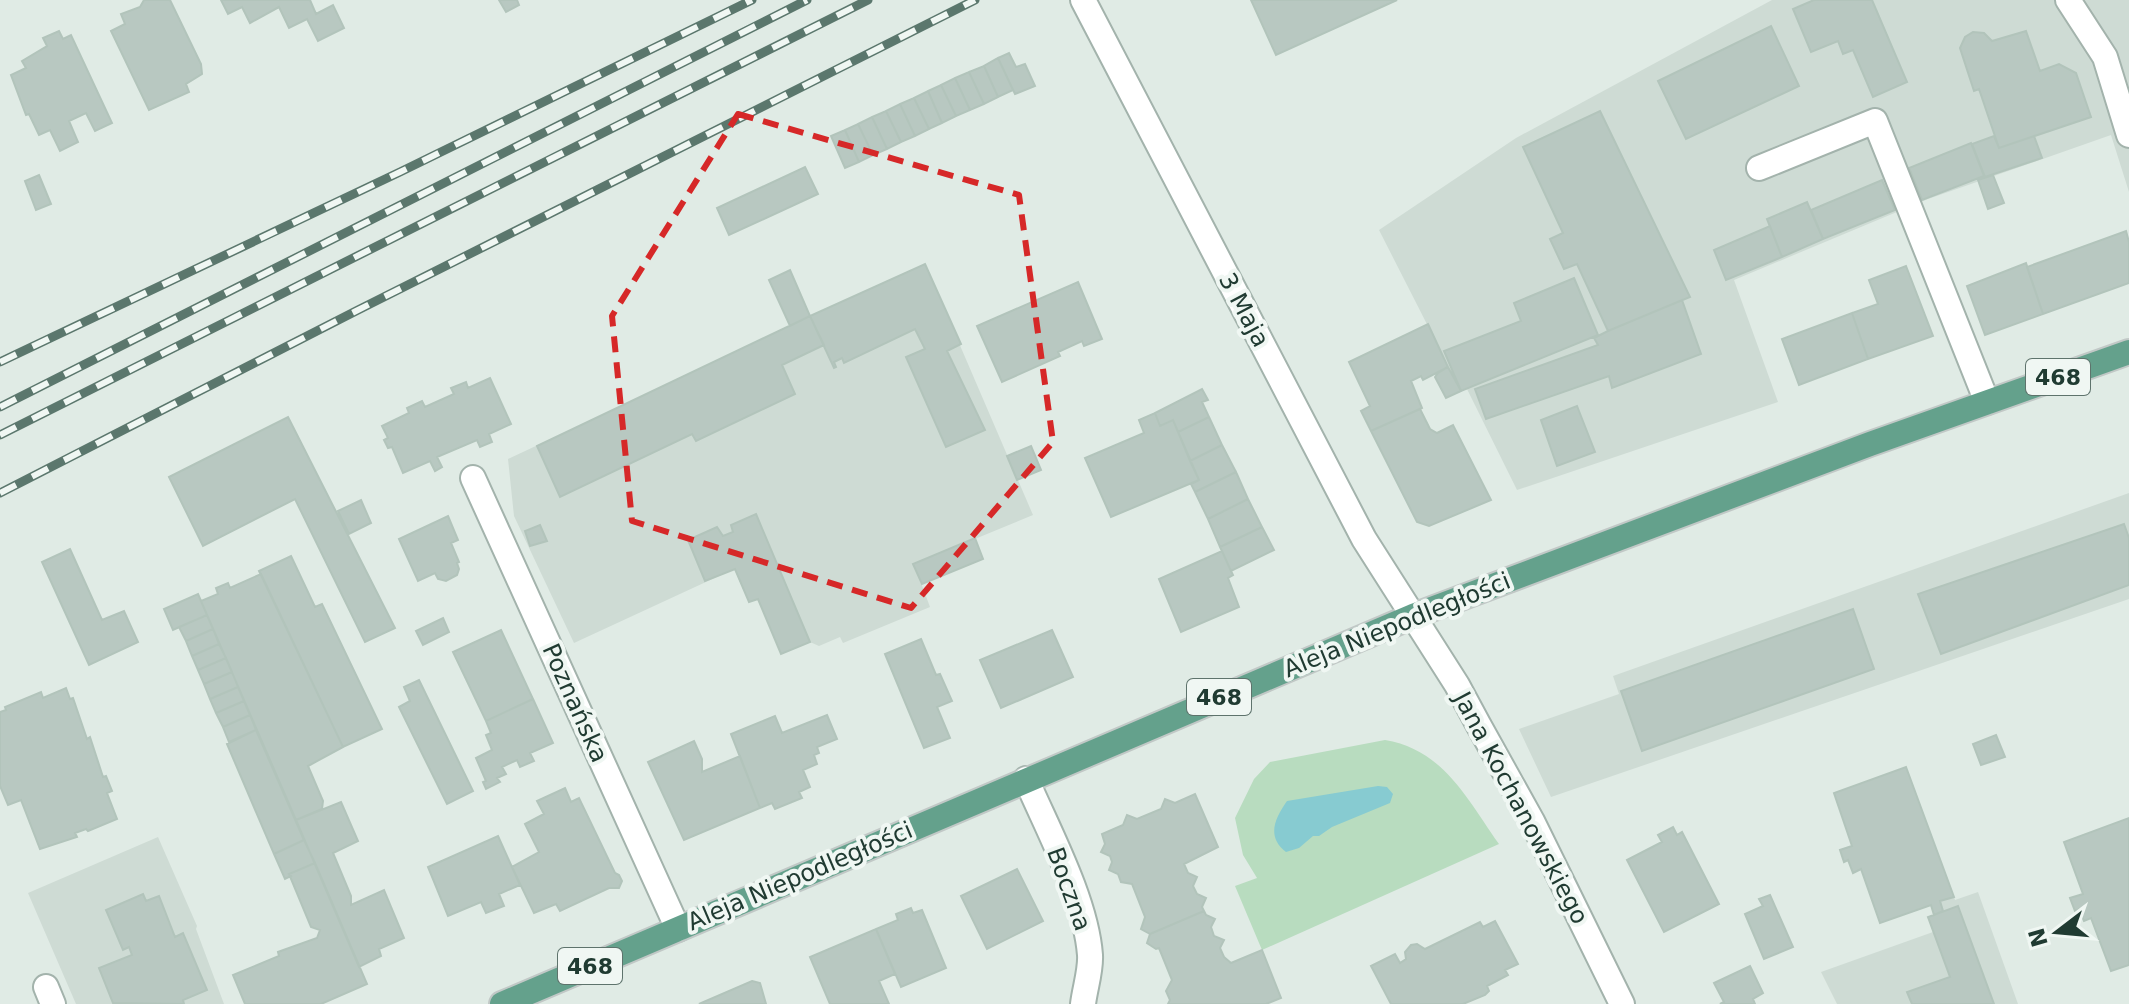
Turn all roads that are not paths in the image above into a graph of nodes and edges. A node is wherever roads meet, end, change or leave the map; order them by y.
1 (1083, 0) edge
2 (2068, 0) edge
3 (2129, 135) edge
4 (1759, 168) dead end
5 (2129, 352) edge
6 (1987, 402) junction
7 (473, 478) dead end
8 (1413, 616) junction
9 (1026, 779) junction
10 (678, 929) junction
11 (502, 1004) edge
12 (1083, 1004) edge
13 (1622, 1004) edge

1 - 8 street, 3 Maja
2 - 3 street
4 - 6 street
5 - 6 main road, Aleja Niepodległości / 468
6 - 8 main road, Aleja Niepodległości / 468
7 - 10 street, Poznańska
8 - 9 main road, Aleja Niepodległości / 468
8 - 13 street, Jana Kochanowskiego
9 - 10 main road, Aleja Niepodległości / 468
9 - 12 street, Boczna
10 - 11 main road, Aleja Niepodległości / 468

